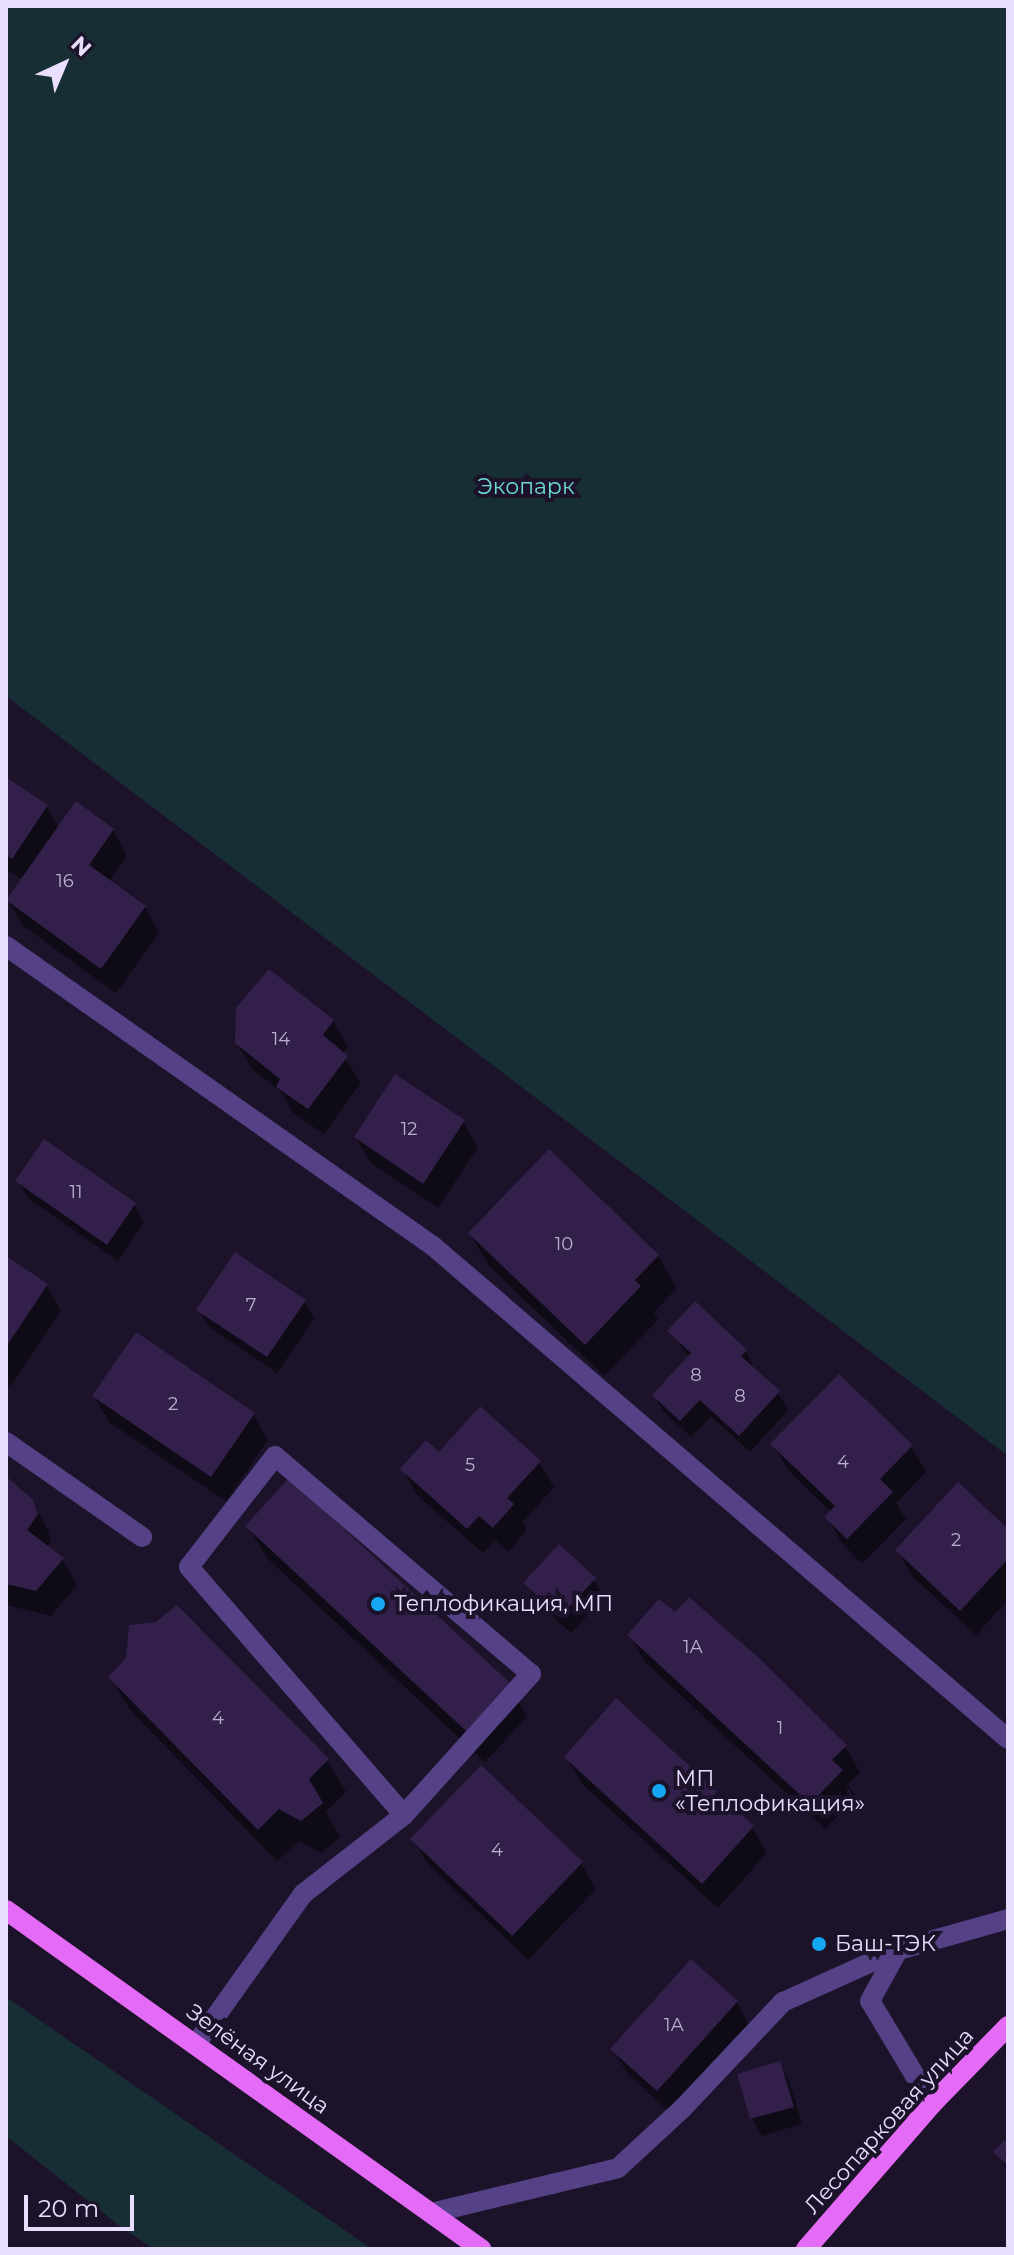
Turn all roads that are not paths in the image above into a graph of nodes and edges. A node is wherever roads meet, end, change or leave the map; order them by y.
1 (6, 946) edge
2 (6, 1442) edge
3 (142, 1537) dead end
4 (1008, 1739) edge
5 (404, 1815) junction
6 (6, 1910) edge
7 (1008, 1919) edge
8 (898, 1950) junction
9 (1008, 2026) edge
10 (196, 2044) junction
11 (932, 2104) junction
12 (431, 2213) junction
13 (481, 2249) edge
14 (806, 2249) edge

1 - 4 street
2 - 3 street
5 - 5 street
5 - 10 street
6 - 10 main road, Зелёная улица
7 - 8 street
8 - 11 street
8 - 12 street
9 - 11 main road, Лесопарковая улица
10 - 12 main road, Зелёная улица
11 - 14 main road, Лесопарковая улица
12 - 13 main road, Зелёная улица

